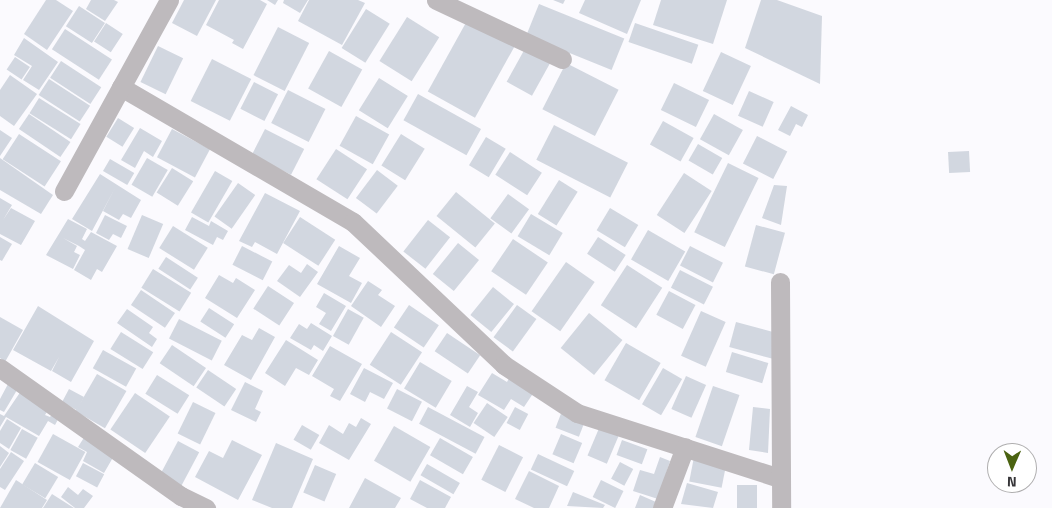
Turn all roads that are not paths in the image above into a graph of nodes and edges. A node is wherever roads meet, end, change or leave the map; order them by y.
1 (169, 0) edge
2 (436, 0) edge
3 (562, 59) dead end
4 (121, 88) junction
5 (64, 191) dead end
6 (780, 282) dead end
7 (0, 368) edge
8 (684, 447) junction
9 (780, 478) junction
10 (206, 508) edge
11 (662, 508) edge
12 (781, 508) edge

1 - 4 street
2 - 3 street
4 - 5 street
4 - 8 street
6 - 9 street
7 - 10 street
8 - 9 street
8 - 11 street
9 - 12 street

